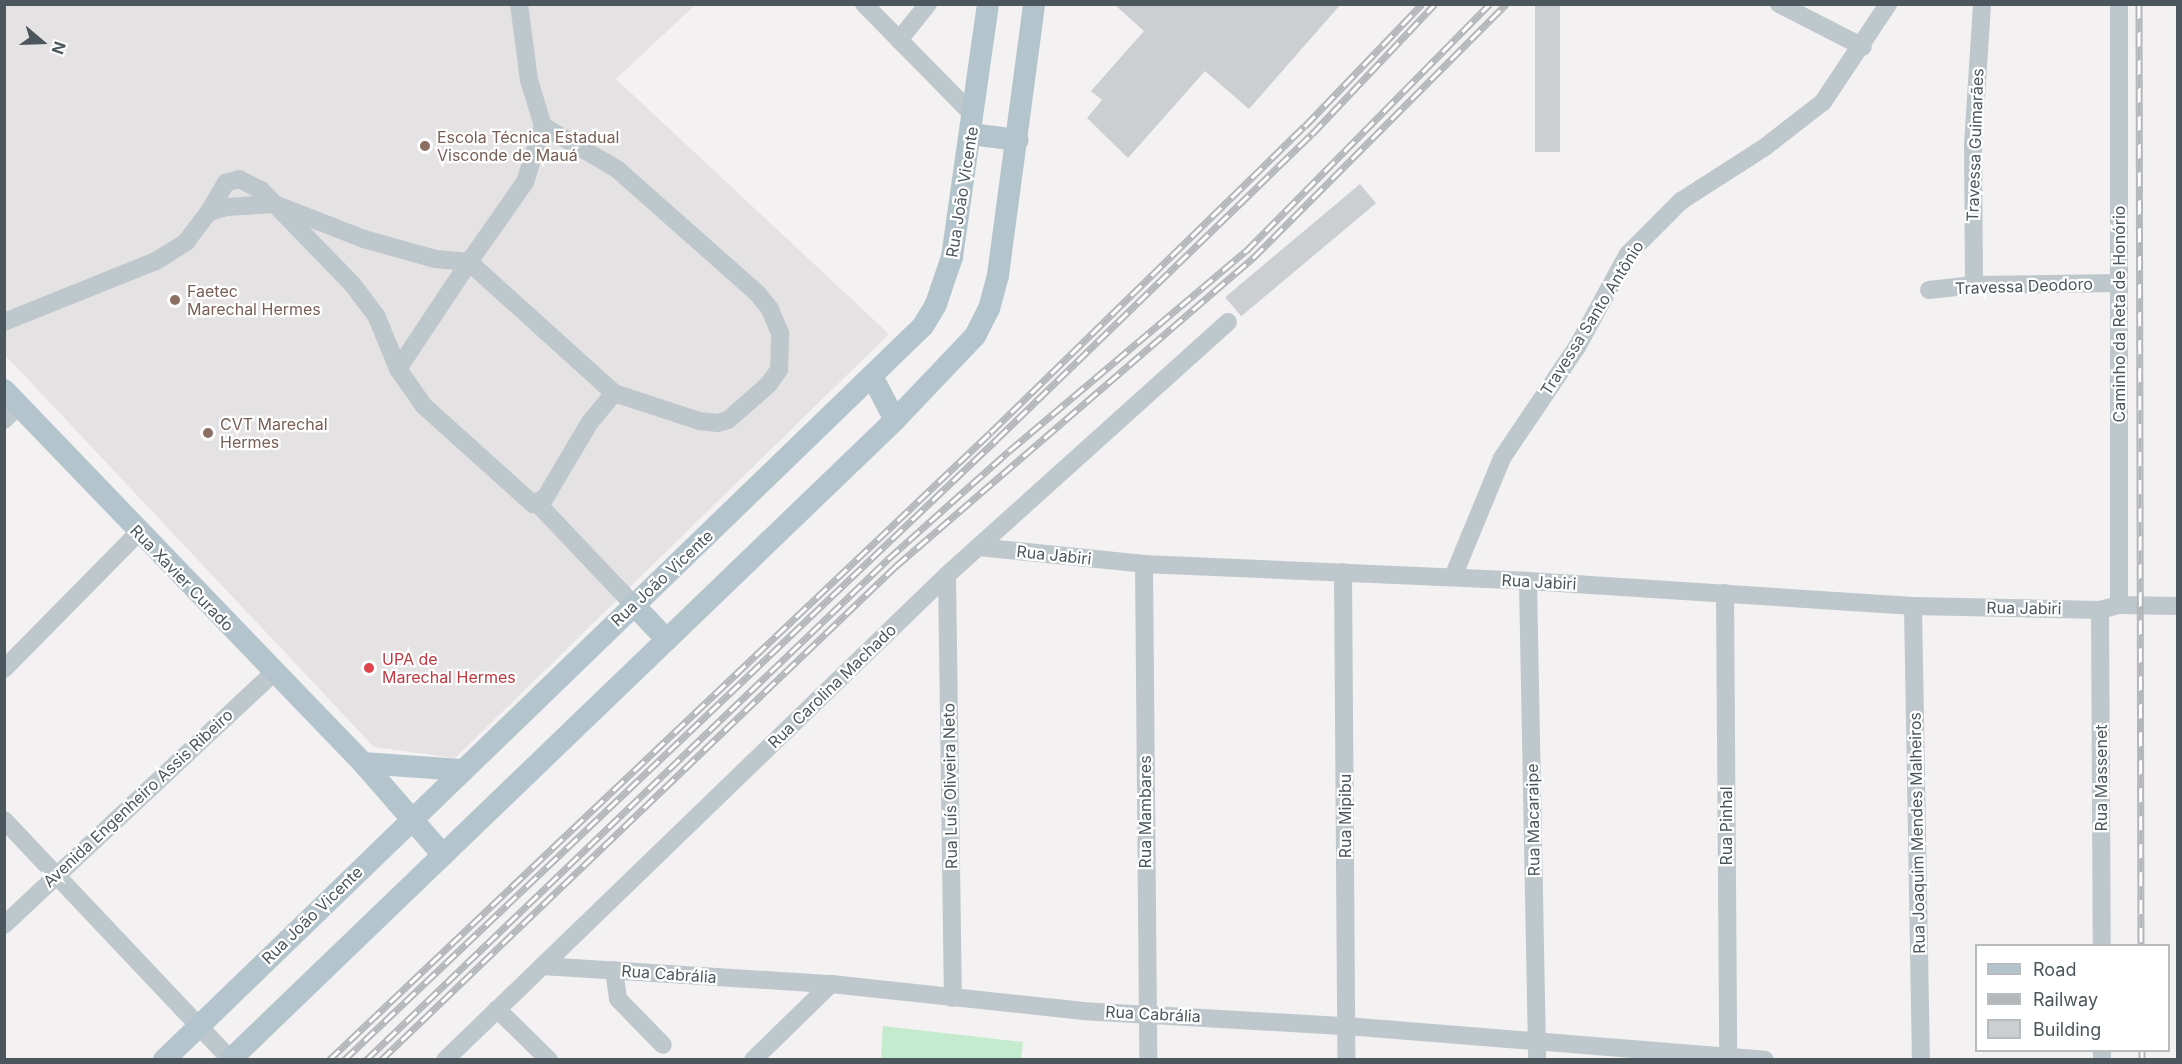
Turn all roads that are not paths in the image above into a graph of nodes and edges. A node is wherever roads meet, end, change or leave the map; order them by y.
1 (519, 4) edge
2 (864, 4) edge
3 (928, 4) edge
4 (988, 4) edge
5 (1035, 4) edge
6 (1779, 4) edge
7 (1888, 4) edge
8 (1982, 4) edge
9 (2119, 4) edge
10 (898, 40) junction
11 (1863, 47) junction
12 (973, 125) junction
13 (543, 126) junction
14 (1018, 140) junction
15 (274, 204) junction
16 (209, 212) junction
17 (468, 262) junction
18 (2119, 283) junction
19 (1974, 285) junction
20 (1929, 290) dead end
21 (8, 316) edge
22 (1228, 322) dead end
23 (399, 369) junction
24 (873, 378) junction
25 (614, 393) junction
26 (9, 405) edge
27 (895, 420) junction
28 (538, 504) junction
29 (138, 533) junction
30 (978, 547) junction
31 (1144, 564) junction
32 (1343, 572) junction
33 (947, 575) junction
34 (1453, 577) junction
35 (1528, 581) junction
36 (1725, 593) junction
37 (634, 605) junction
38 (2119, 605) junction
39 (1913, 606) junction
40 (2178, 606) edge
41 (2100, 610) junction
42 (667, 640) junction
43 (4, 669) edge
44 (274, 672) junction
45 (363, 763) junction
46 (461, 770) junction
47 (411, 819) junction
48 (4, 820) edge
49 (443, 855) junction
50 (56, 874) junction
51 (4, 925) edge
52 (2102, 944) edge
53 (542, 966) junction
54 (614, 970) junction
55 (831, 984) junction
56 (953, 998) junction
57 (497, 1009) junction
58 (1147, 1013) junction
59 (1346, 1026) junction
60 (196, 1027) junction
61 (663, 1044) dead end
62 (1537, 1051) edge
63 (164, 1059) edge
64 (230, 1059) edge
65 (445, 1059) edge
66 (549, 1059) edge
67 (753, 1059) edge
68 (1148, 1059) edge
69 (1346, 1059) edge
70 (1728, 1059) edge
71 (1765, 1059) edge
72 (1921, 1059) edge

1 - 13 street
2 - 10 street
3 - 10 street
4 - 12 main road, Rua João Vicente
5 - 14 main road
6 - 11 street
7 - 11 street, Travessa Santo Antônio
8 - 19 street, Travessa Guimarães
9 - 18 street, Caminho da Reta de Honório
10 - 12 street
11 - 34 street, Travessa Santo Antônio
12 - 14 main road
12 - 24 main road, Rua João Vicente
13 - 17 street
13 - 25 street
14 - 27 main road
15 - 16 street
15 - 16 street
15 - 17 street
15 - 23 street
16 - 21 street
17 - 23 street
17 - 25 street
18 - 19 street, Travessa Deodoro
18 - 38 street, Caminho da Reta de Honório
19 - 20 street, Travessa Deodoro
22 - 30 street, Rua Carolina Machado
23 - 28 street
24 - 27 main road
24 - 37 main road, Rua João Vicente
25 - 28 street
26 - 29 main road, Rua Xavier Curado
27 - 42 main road
28 - 37 street
29 - 43 street
29 - 44 main road, Rua Xavier Curado
30 - 31 street, Rua Jabiri
30 - 33 street, Rua Carolina Machado
31 - 32 street, Rua Jabiri
31 - 58 street, Rua Mambares
32 - 34 street, Rua Jabiri
32 - 59 street, Rua Mipibu
33 - 53 street, Rua Carolina Machado
33 - 56 street, Rua Luís Oliveira Neto
34 - 35 street, Rua Jabiri
35 - 36 street, Rua Jabiri
35 - 62 street, Rua Macaraipe
36 - 39 street, Rua Jabiri
36 - 70 street, Rua Pinhal
37 - 42 main road
37 - 46 main road, Rua João Vicente
38 - 40 street
38 - 41 street
39 - 41 street, Rua Jabiri
39 - 72 street, Rua Joaquim Mendes Malheiros
41 - 52 street, Rua Massenet
42 - 49 main road
44 - 45 main road, Rua Xavier Curado
44 - 50 street, Avenida Engenheiro Assis Ribeiro
45 - 46 main road
45 - 47 main road, Rua Xavier Curado
46 - 47 main road, Rua João Vicente
47 - 49 main road, Rua Xavier Curado
47 - 60 main road, Rua João Vicente
48 - 50 street
49 - 64 main road
50 - 51 street, Avenida Engenheiro Assis Ribeiro
50 - 60 street
53 - 54 street, Rua Cabrália
53 - 57 street, Rua Carolina Machado
54 - 55 street, Rua Cabrália
54 - 61 street
55 - 56 street, Rua Cabrália
55 - 67 street
56 - 58 street, Rua Cabrália
57 - 65 street, Rua Carolina Machado
57 - 66 street
58 - 59 street, Rua Cabrália
58 - 68 street, Rua Mambares
59 - 62 street, Rua Cabrália
59 - 69 street, Rua Mipibu
60 - 63 main road, Rua João Vicente
60 - 64 street
62 - 70 street, Rua Cabrália
70 - 71 street, Rua Cabrália

